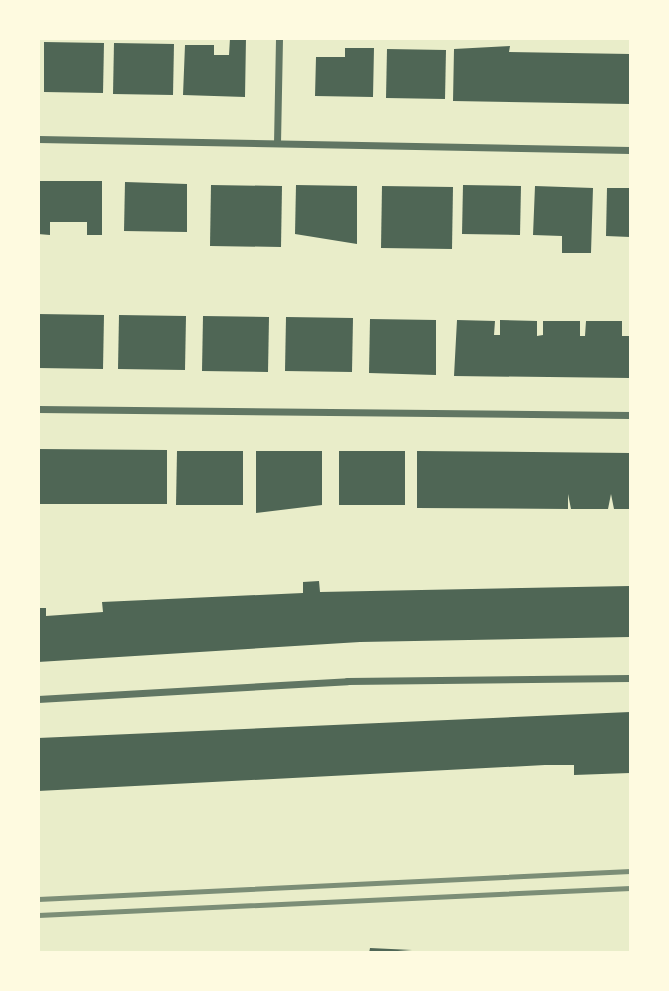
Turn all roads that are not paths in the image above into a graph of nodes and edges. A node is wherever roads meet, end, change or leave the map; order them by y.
1 (279, 38) edge
2 (38, 139) edge
3 (277, 143) junction
4 (631, 150) edge
5 (38, 408) edge
6 (631, 415) edge
7 (631, 678) edge
8 (38, 699) edge

1 - 3 street
2 - 3 street
3 - 4 street
5 - 6 street
7 - 8 street

